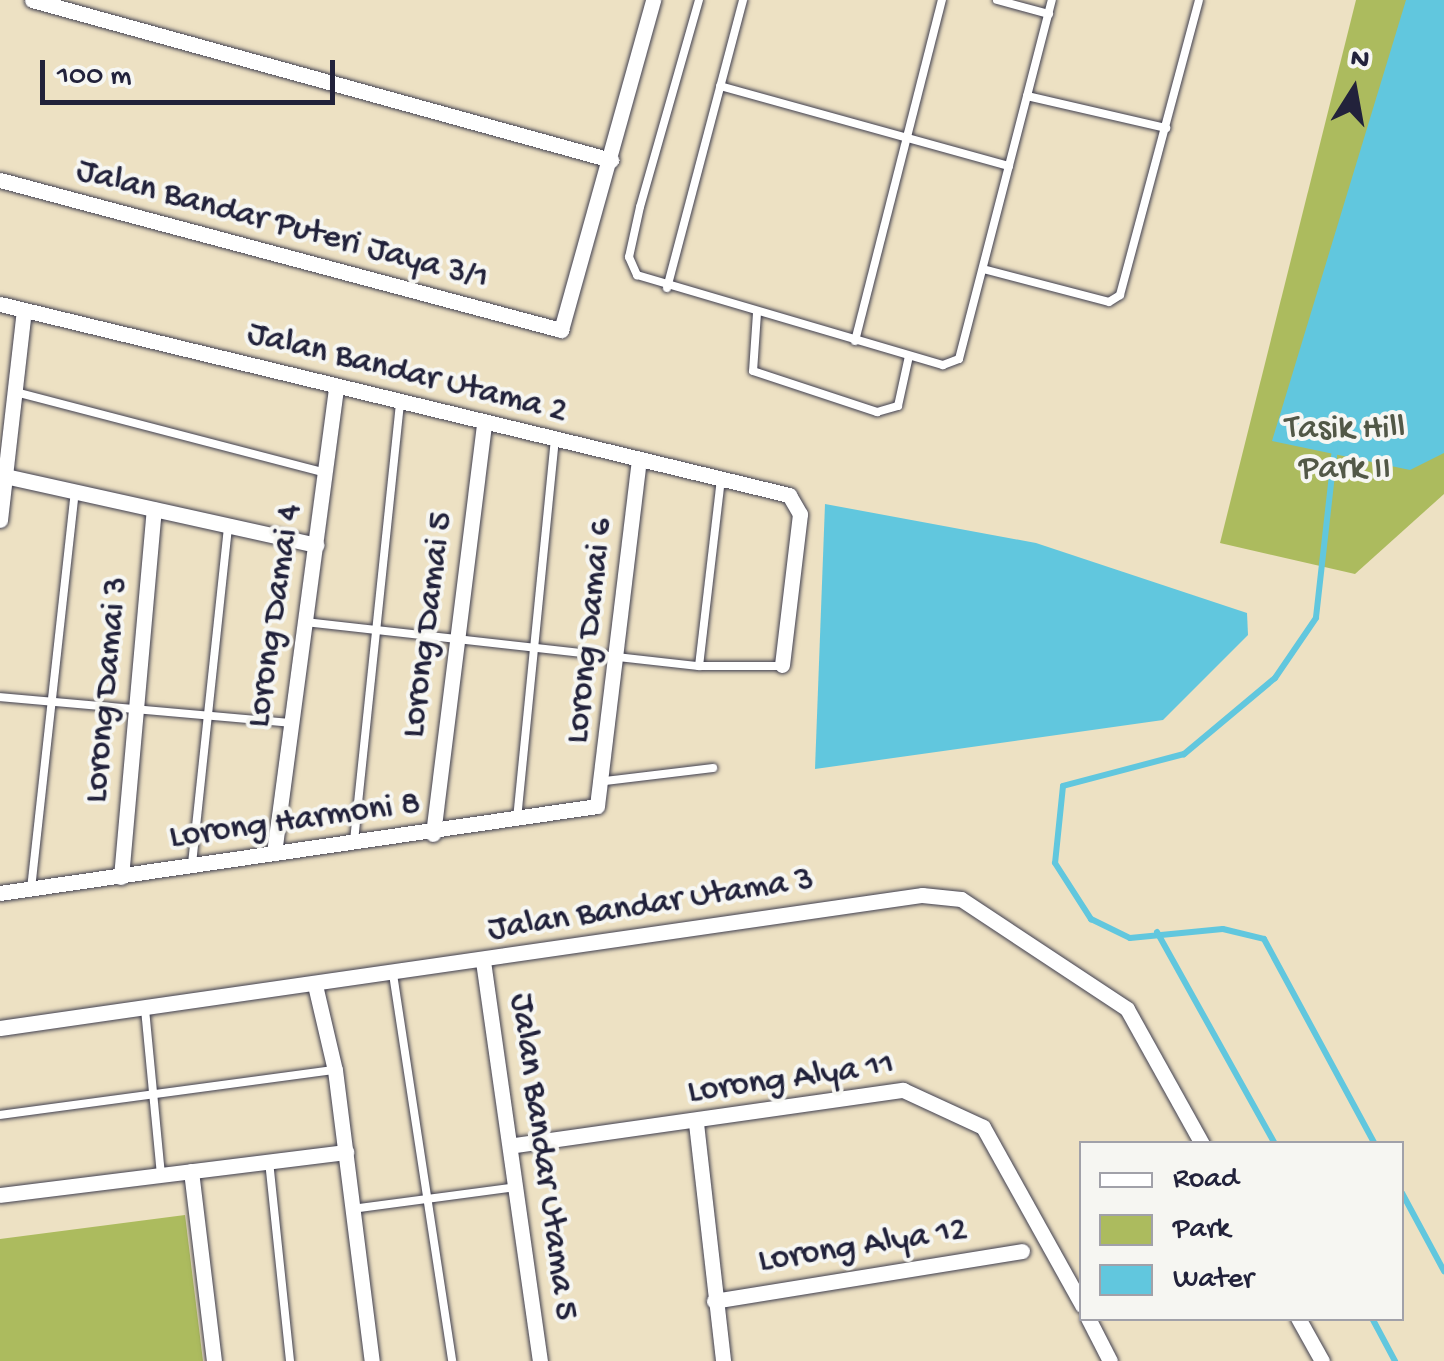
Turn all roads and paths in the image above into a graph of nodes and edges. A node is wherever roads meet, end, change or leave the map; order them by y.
1 (32, 0) edge
2 (653, 0) edge
3 (699, 0) edge
4 (742, 0) edge
5 (942, 0) edge
6 (997, 0) edge
7 (1052, 0) edge
8 (1200, 0) edge
9 (1049, 14) junction
10 (720, 86) junction
11 (1028, 96) junction
12 (1166, 128) junction
13 (910, 142) junction
14 (611, 160) junction
15 (1009, 166) junction
16 (0, 180) edge
17 (983, 269) junction
18 (668, 288) junction
19 (0, 304) edge
20 (24, 310) junction
21 (757, 313) junction
22 (855, 341) junction
23 (910, 356) junction
24 (336, 387) junction
25 (15, 392) junction
26 (400, 403) junction
27 (484, 423) junction
28 (555, 441) junction
29 (639, 462) junction
30 (326, 473) junction
31 (5, 476) junction
32 (721, 480) junction
33 (75, 492) junction
34 (154, 509) junction
35 (0, 520) edge
36 (228, 525) junction
37 (316, 545) junction
38 (306, 622) junction
39 (374, 630) junction
40 (458, 640) junction
41 (535, 647) junction
42 (620, 654) junction
43 (782, 665) joint
44 (699, 666) junction
45 (0, 696) edge
46 (52, 702) junction
47 (136, 709) junction
48 (208, 716) junction
49 (291, 724) junction
50 (713, 768) dead end
51 (605, 782) junction
52 (597, 806) joint
53 (516, 821) junction
54 (433, 834) junction
55 (354, 843) junction
56 (274, 853) junction
57 (192, 866) junction
58 (121, 876) junction
59 (32, 889) junction
60 (0, 893) edge
61 (483, 961) junction
62 (393, 974) junction
63 (314, 985) junction
64 (144, 1010) junction
65 (0, 1028) edge
66 (335, 1070) junction
67 (157, 1094) junction
68 (0, 1115) edge
69 (696, 1123) junction
70 (1200, 1141) edge
71 (515, 1145) junction
72 (346, 1152) junction
73 (269, 1162) junction
74 (191, 1171) junction
75 (162, 1175) junction
76 (520, 1187) junction
77 (0, 1195) edge
78 (427, 1197) junction
79 (352, 1209) junction
80 (1022, 1251) dead end
81 (1079, 1299) edge
82 (714, 1302) junction
83 (1090, 1321) edge
84 (1300, 1321) edge
85 (214, 1361) edge
86 (290, 1361) edge
87 (372, 1361) edge
88 (452, 1361) edge
89 (540, 1361) edge
90 (723, 1361) edge
91 (1110, 1361) edge
92 (1322, 1361) edge

1 - 14 street
2 - 14 street
3 - 18 lane
4 - 10 lane
5 - 13 lane
6 - 9 lane
7 - 9 lane
8 - 12 lane
9 - 11 lane
10 - 13 lane
10 - 18 lane
11 - 12 lane
11 - 15 lane
12 - 17 lane
13 - 15 lane
13 - 22 lane
14 - 16 street, Jalan Bandar Puteri Jaya 3/1
15 - 17 lane
17 - 23 lane
18 - 21 lane
19 - 20 street, Jalan Bandar Utama 2
20 - 24 street, Jalan Bandar Utama 2
20 - 25 street
21 - 22 lane
21 - 23 lane
22 - 23 lane
24 - 26 street, Jalan Bandar Utama 2
24 - 30 street, Lorong Damai 4
25 - 30 lane
25 - 31 street
26 - 27 street, Jalan Bandar Utama 2
26 - 39 lane
27 - 28 street, Jalan Bandar Utama 2
27 - 40 street, Lorong Damai 5
28 - 29 street, Jalan Bandar Utama 2
28 - 41 lane
29 - 32 street, Jalan Bandar Utama 2
29 - 42 street, Lorong Damai 6
30 - 37 street, Lorong Damai 4
31 - 33 street
31 - 35 street
32 - 43 street, Jalan Bandar Utama 2
32 - 44 lane
33 - 34 street
33 - 46 lane
34 - 36 street
34 - 47 street, Lorong Damai 3
36 - 37 street
36 - 48 lane
37 - 38 street, Lorong Damai 4
38 - 39 lane
38 - 49 street, Lorong Damai 4
39 - 40 lane
39 - 55 lane
40 - 41 lane
40 - 54 street, Lorong Damai 5
41 - 42 lane
41 - 53 lane
42 - 44 lane
42 - 51 street, Lorong Damai 6
43 - 44 lane
45 - 46 lane
46 - 47 lane
46 - 59 lane
47 - 48 lane
47 - 58 street, Lorong Damai 3
48 - 49 lane
48 - 57 lane
49 - 56 street, Lorong Damai 4
50 - 51 lane
51 - 52 street, Lorong Damai 6
52 - 53 street, Lorong Harmoni 8
53 - 54 street, Lorong Harmoni 8
54 - 55 street, Lorong Harmoni 8
55 - 56 street, Lorong Harmoni 8
56 - 57 street, Lorong Harmoni 8
57 - 58 street, Lorong Harmoni 8
58 - 59 street, Lorong Harmoni 8
59 - 60 street, Lorong Harmoni 8
61 - 62 street, Jalan Bandar Utama 3
61 - 70 street, Jalan Bandar Utama 3
61 - 71 street, Jalan Bandar Utama 5
62 - 63 street, Jalan Bandar Utama 3
62 - 78 lane
63 - 64 street, Jalan Bandar Utama 3
63 - 66 street
64 - 65 street, Jalan Bandar Utama 3
64 - 67 lane
66 - 67 lane
66 - 72 street
67 - 68 lane
67 - 75 lane
69 - 71 street, Lorong Alya 11
69 - 81 street, Lorong Alya 11
69 - 82 street
71 - 76 street, Jalan Bandar Utama 5
72 - 73 street
72 - 79 street
73 - 74 street
73 - 86 lane
74 - 75 street
74 - 85 street
75 - 77 street
76 - 78 lane
76 - 89 street, Jalan Bandar Utama 5
78 - 79 lane
78 - 88 lane
79 - 87 street
80 - 82 street, Lorong Alya 12
82 - 90 street
83 - 91 street
84 - 92 street

